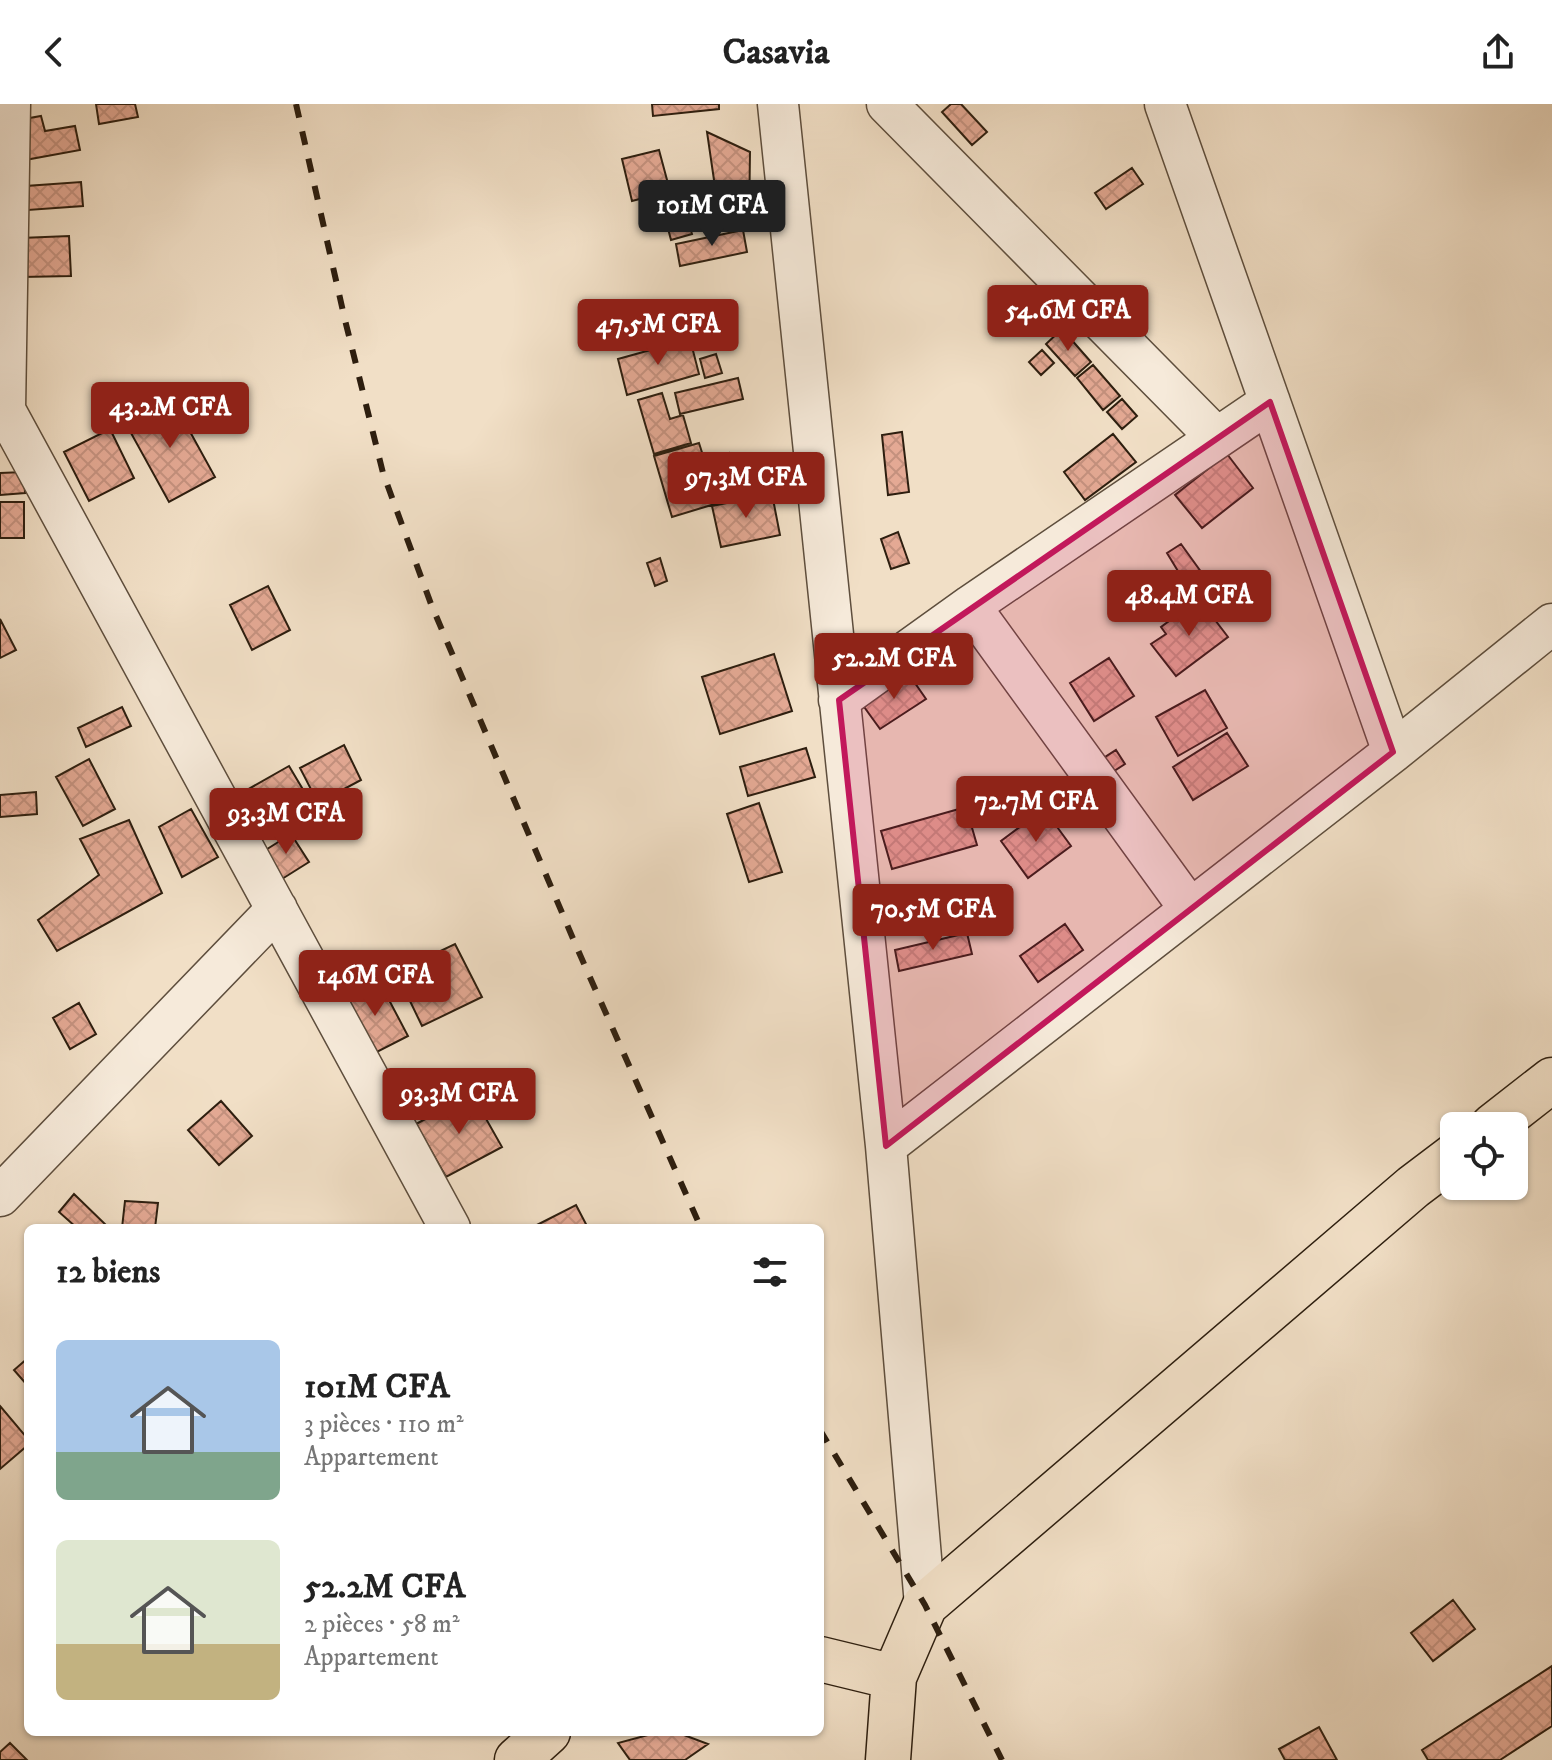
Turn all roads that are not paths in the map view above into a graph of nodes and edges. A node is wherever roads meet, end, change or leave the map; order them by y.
1 (10, 104) edge
2 (887, 104) edge
3 (1165, 104) edge
4 (786, 107) edge
5 (1270, 402) junction
6 (1216, 437) junction
7 (970, 606) junction
8 (1552, 624) edge
9 (839, 700) junction
10 (1393, 752) junction
11 (277, 909) junction
12 (1190, 909) junction
13 (1552, 1080) edge
14 (1511, 1112) edge
15 (886, 1146) junction
16 (1440, 1167) edge
17 (0, 1196) edge
18 (448, 1224) edge
19 (925, 1605) junction
20 (824, 1660) edge
21 (894, 1677) junction
22 (544, 1736) edge
23 (517, 1760) edge
24 (888, 1760) edge

1 - 11 street
2 - 6 street
3 - 5 street
4 - 9 street
5 - 6 street
5 - 10 street
6 - 7 street
7 - 9 street
7 - 12 street
8 - 10 street
9 - 15 street
10 - 12 street
11 - 17 street
11 - 18 street
12 - 15 street
13 - 14 main road
15 - 19 street
16 - 19 main road
19 - 21 main road
20 - 21 main road
21 - 24 main road
22 - 23 main road

